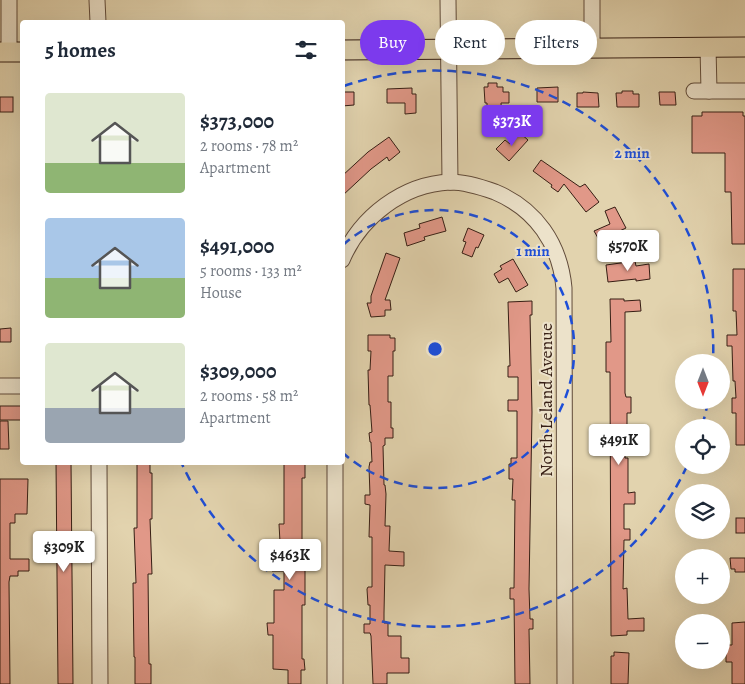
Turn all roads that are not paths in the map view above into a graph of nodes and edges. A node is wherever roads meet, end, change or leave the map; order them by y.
1 (9, 0) edge
2 (98, 0) edge
3 (448, 0) edge
4 (592, 0) edge
5 (98, 20) edge
6 (448, 20) edge
7 (592, 20) edge
8 (708, 47) junction
9 (745, 47) edge
10 (597, 48) edge
11 (435, 49) edge
12 (345, 50) edge
13 (11, 52) edge
14 (448, 65) edge
15 (745, 91) edge
16 (450, 182) junction
17 (345, 254) edge
18 (0, 386) edge
19 (20, 386) edge
20 (99, 465) edge
21 (335, 465) edge
22 (100, 684) edge
23 (335, 684) edge
24 (565, 684) edge

1 - 13 street
2 - 5 street
3 - 6 street
4 - 7 street
8 - 9 main road
8 - 10 main road
8 - 15 street
11 - 12 main road
14 - 16 street
16 - 17 street, North Leland Avenue
16 - 24 street, North Leland Avenue
18 - 19 street
20 - 22 street
21 - 23 street

